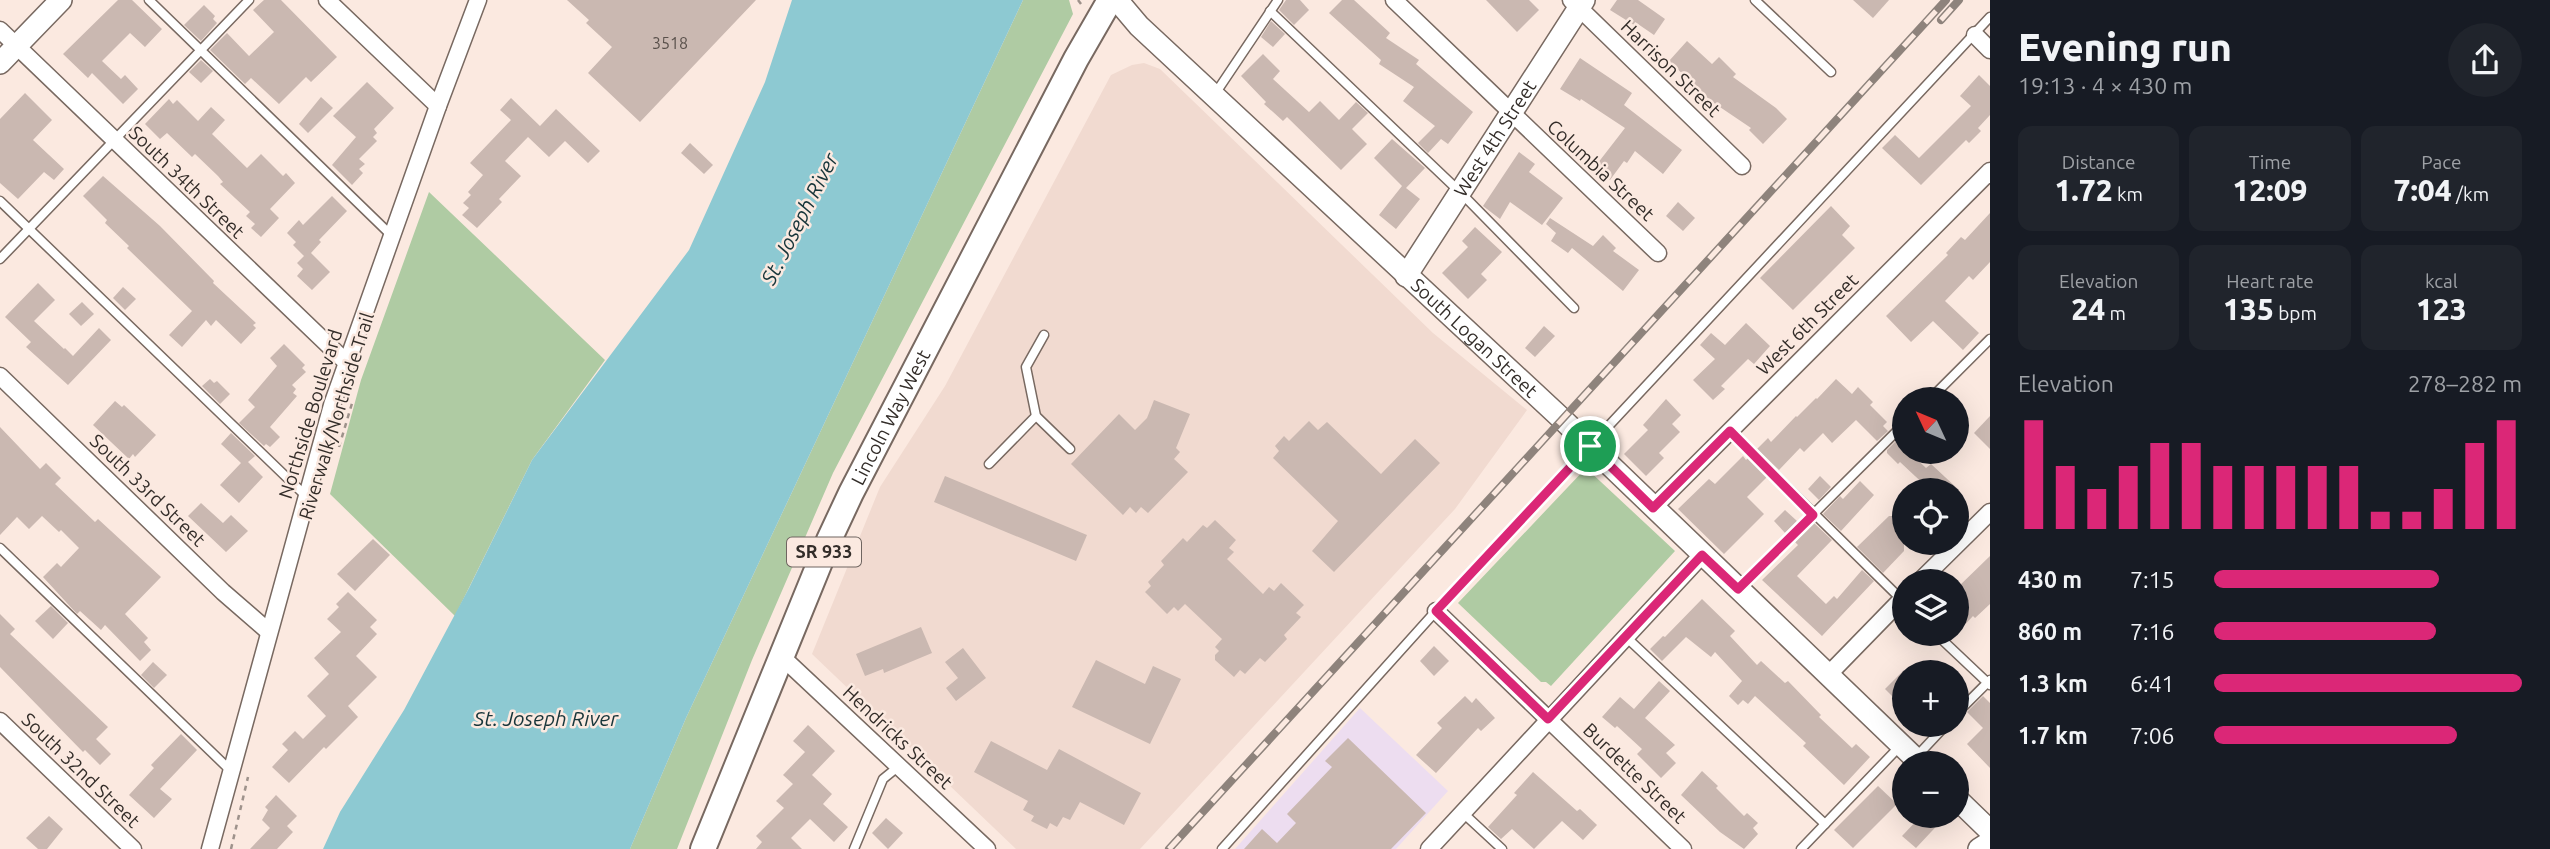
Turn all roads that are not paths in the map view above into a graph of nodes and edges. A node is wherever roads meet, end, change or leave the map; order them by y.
1 (61, 0) edge
2 (149, 0) edge
3 (249, 0) edge
4 (327, 0) edge
5 (478, 0) edge
6 (1111, 0) edge
7 (1117, 0) edge
8 (1278, 0) edge
9 (1394, 0) edge
10 (1755, 0) edge
11 (1578, 3) edge
12 (1270, 11) junction
13 (1990, 18) edge
14 (0, 30) edge
15 (1975, 35) junction
16 (17, 46) junction
17 (201, 50) junction
18 (1990, 50) edge
19 (0, 63) edge
20 (1831, 72) dead end
21 (1214, 95) junction
22 (438, 106) junction
23 (1511, 114) junction
24 (114, 140) junction
25 (1742, 166) dead end
26 (1990, 171) edge
27 (1461, 193) junction
28 (0, 201) edge
29 (29, 229) junction
30 (391, 235) junction
31 (1658, 253) dead end
32 (0, 259) edge
33 (1406, 276) junction
34 (1574, 308) dead end
35 (1044, 335) dead end
36 (1990, 339) edge
37 (346, 362) junction
38 (0, 376) edge
39 (1942, 387) edge
40 (1036, 416) junction
41 (1730, 431) junction
42 (1892, 437) edge
43 (1590, 446) junction
44 (1070, 449) dead end
45 (989, 464) dead end
46 (307, 497) junction
47 (1653, 508) junction
48 (1990, 512) edge
49 (1813, 515) junction
50 (0, 548) edge
51 (1702, 555) junction
52 (1932, 569) edge
53 (1738, 589) junction
54 (1892, 590) edge
55 (1436, 611) junction
56 (1892, 611) edge
57 (269, 632) junction
58 (1626, 636) junction
59 (1950, 646) edge
60 (781, 656) junction
61 (1828, 675) junction
62 (1989, 682) edge
63 (1969, 701) edge
64 (1548, 719) junction
65 (0, 721) edge
66 (1932, 737) edge
67 (1908, 751) edge
68 (1917, 751) edge
69 (899, 766) junction
70 (230, 770) junction
71 (1892, 771) edge
72 (1969, 811) edge
73 (1462, 812) junction
74 (1825, 824) junction
75 (1990, 831) edge
76 (1989, 846) edge
77 (133, 849) edge
78 (210, 849) edge
79 (703, 849) edge
80 (854, 849) edge
81 (987, 849) edge
82 (1222, 849) edge
83 (1429, 849) edge
84 (1502, 849) edge
85 (1683, 849) edge
86 (1801, 849) edge
87 (1979, 849) edge

1 - 16 street
2 - 17 lane
3 - 17 lane
4 - 22 street
5 - 22 street, Northside Boulevard
6 - 60 main road, Lincoln Way West / SR 933
7 - 21 street, South Logan Street
8 - 12 lane
9 - 23 street, Columbia Street
10 - 20 lane
11 - 23 street, West 4th Street
11 - 25 street, Harrison Street
12 - 21 lane
12 - 27 lane
13 - 15 lane
14 - 16 street, South 34th Street
15 - 18 street
15 - 43 lane
16 - 19 street
16 - 24 street, South 34th Street
17 - 24 lane
17 - 30 lane
21 - 33 street, South Logan Street
22 - 30 street, Northside Boulevard
23 - 27 street, West 4th Street
23 - 31 street, Columbia Street
24 - 29 lane
24 - 37 street, South 34th Street
26 - 41 street, West 6th Street
27 - 33 street, West 4th Street
27 - 34 lane
28 - 29 lane
29 - 32 lane
29 - 46 lane
30 - 37 street, Northside Boulevard
33 - 43 street, South Logan Street
35 - 40 lane
36 - 39 lane
37 - 46 street, Northside Boulevard
38 - 57 street, South 33rd Street
40 - 44 lane
40 - 45 lane
41 - 47 street, West 6th Street
41 - 49 lane
42 - 49 lane
43 - 47 street, South Logan Street
43 - 55 lane
46 - 57 street, Northside Boulevard
47 - 51 street, South Logan Street
48 - 52 street
49 - 53 lane
49 - 54 lane
50 - 70 lane
51 - 53 street, South Logan Street
51 - 58 street
53 - 61 street, South Logan Street
55 - 64 street, Burdette Street
55 - 82 lane
56 - 61 street
57 - 70 street, Northside Boulevard
58 - 64 street
58 - 74 lane
59 - 62 lane
60 - 69 street, Hendricks Street
60 - 79 main road, Lincoln Way West / SR 933
61 - 67 street, South Logan Street
62 - 63 lane
64 - 73 street
64 - 85 street, Burdette Street
65 - 77 street, South 32nd Street
66 - 68 lane
69 - 80 lane
69 - 81 street, Hendricks Street
70 - 78 street, Northside Boulevard
71 - 74 lane
72 - 75 street
73 - 83 street
73 - 84 lane
74 - 86 lane
76 - 87 street

